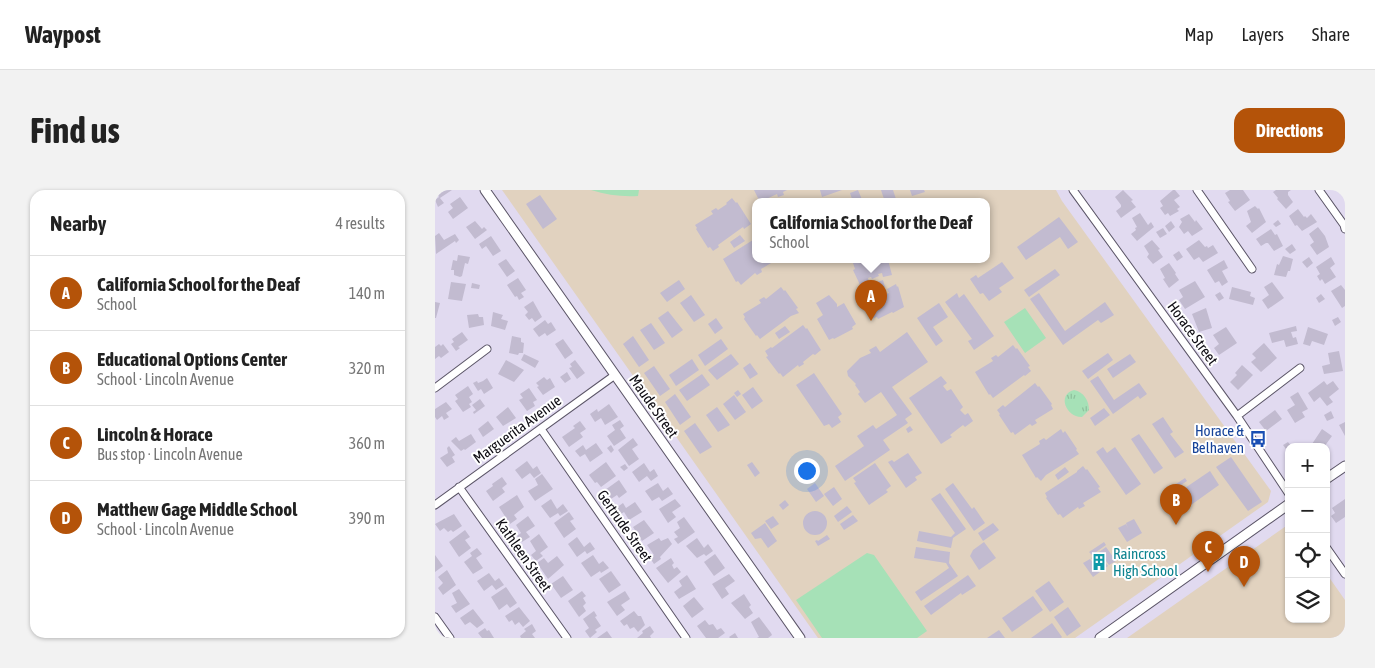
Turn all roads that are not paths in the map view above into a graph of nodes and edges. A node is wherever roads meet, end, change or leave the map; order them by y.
1 (485, 190) edge
2 (1073, 190) edge
3 (1197, 190) edge
4 (1319, 190) edge
5 (1345, 226) edge
6 (1252, 269) dead end
7 (487, 349) dead end
8 (1300, 368) dead end
9 (615, 375) junction
10 (435, 388) edge
11 (1237, 416) junction
12 (541, 429) junction
13 (1345, 466) edge
14 (1330, 476) edge
15 (459, 487) junction
16 (1285, 488) edge
17 (435, 505) edge
18 (1285, 507) edge
19 (1330, 553) edge
20 (1345, 574) edge
21 (435, 616) edge
22 (450, 638) edge
23 (567, 638) edge
24 (686, 638) edge
25 (801, 638) edge
26 (1100, 638) edge

1 - 9 street, Maude Street
2 - 11 street, Horace Street
3 - 6 street
4 - 5 street
7 - 10 street
8 - 11 street
9 - 12 street, Marguerita Avenue
9 - 25 street, Maude Street
11 - 16 street, Horace Street
12 - 15 street, Marguerita Avenue
12 - 24 street, Gertrude Street
13 - 14 street
15 - 17 street, Marguerita Avenue
15 - 23 street, Kathleen Street
18 - 26 street
19 - 20 street
21 - 22 street

